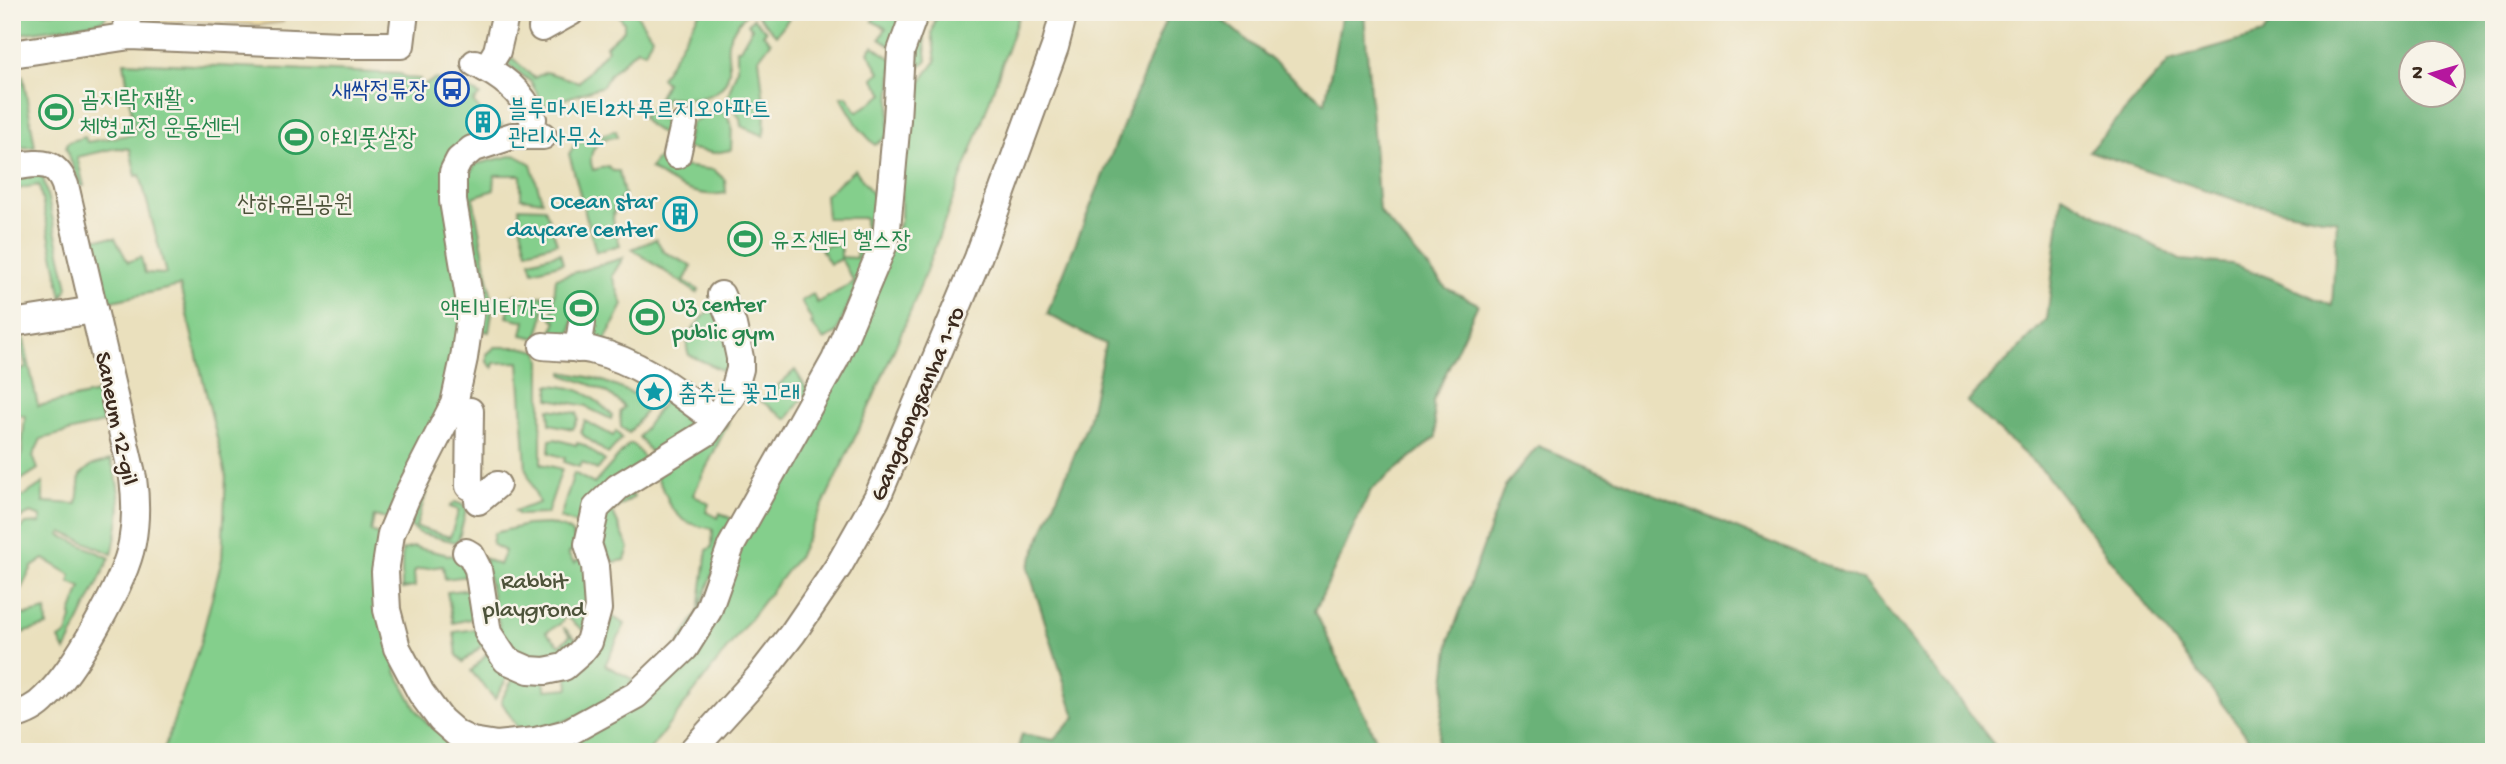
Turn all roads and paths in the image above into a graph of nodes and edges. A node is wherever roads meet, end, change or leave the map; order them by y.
1 (405, 12) edge
2 (506, 12) edge
3 (571, 12) edge
4 (915, 12) edge
5 (1064, 12) edge
6 (127, 24) edge
7 (542, 28) dead end
8 (12, 54) edge
9 (684, 124) dead end
10 (677, 155) dead end
11 (12, 167) edge
12 (721, 295) dead end
13 (94, 310) junction
14 (12, 323) edge
15 (582, 323) dead end
16 (542, 346) dead end
17 (578, 349) junction
18 (471, 407) junction
19 (714, 419) junction
20 (481, 490) dead end
21 (466, 552) dead end
22 (12, 716) edge
23 (691, 752) edge

1 - 6 street
2 - 18 street
3 - 7 street
4 - 18 street
5 - 23 street, Gangdongsanha 1-ro
6 - 8 street
9 - 10 street
11 - 13 street, Saneum 12-gil
12 - 19 street
13 - 14 street
13 - 22 street, Saneum 12-gil
15 - 17 street
16 - 17 street
17 - 19 street
18 - 20 street
19 - 21 street

